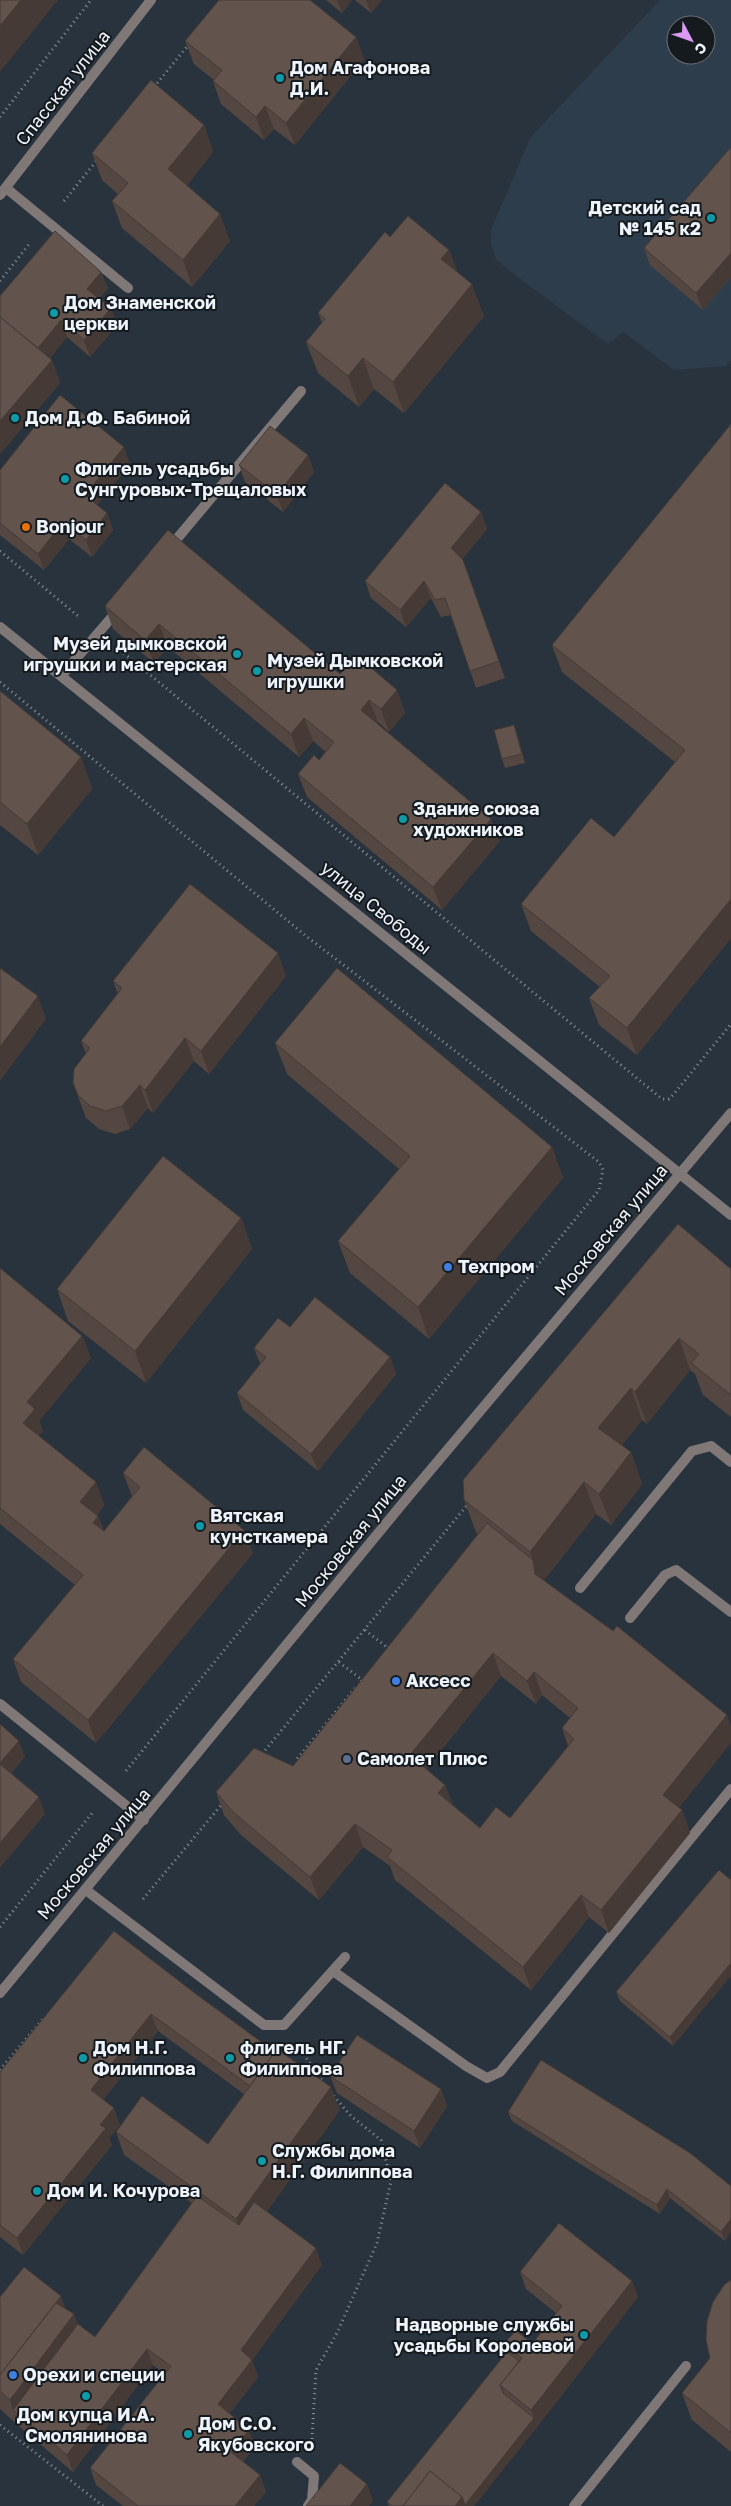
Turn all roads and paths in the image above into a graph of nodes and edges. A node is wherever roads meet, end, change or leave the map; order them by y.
1 (91, 0) edge
2 (151, 0) edge
3 (194, 38) edge
4 (151, 92) edge
5 (0, 118) edge
6 (102, 152) edge
7 (3, 191) edge
8 (48, 221) junction
9 (0, 281) edge
10 (128, 288) dead end
11 (301, 391) dead end
12 (0, 551) edge
13 (162, 557) edge
14 (124, 602) edge
15 (0, 627) edge
16 (99, 633) junction
17 (62, 675) junction
18 (0, 682) edge
19 (731, 1024) edge
20 (731, 1113) edge
21 (680, 1174) junction
22 (731, 1215) edge
23 (731, 1462) edge
24 (469, 1503) edge
25 (580, 1588) dead end
26 (731, 1612) edge
27 (630, 1618) dead end
28 (365, 1630) junction
29 (393, 1641) edge
30 (339, 1662) junction
31 (0, 1704) edge
32 (258, 1760) edge
33 (301, 1766) edge
34 (731, 1789) edge
35 (108, 1792) junction
36 (227, 1798) edge
37 (144, 1820) junction
38 (86, 1890) junction
39 (125, 1920) junction
40 (0, 1927) edge
41 (345, 1958) dead end
42 (333, 1971) junction
43 (0, 1993) edge
44 (44, 2018) edge
45 (284, 2025) junction
46 (0, 2070) edge
47 (327, 2086) edge
48 (333, 2094) edge
49 (686, 2366) dead end
50 (0, 2425) edge
51 (297, 2462) dead end
52 (314, 2476) junction
53 (102, 2506) edge
54 (308, 2506) edge
55 (574, 2506) edge

1 - 5 path
2 - 7 street, Спасская улица
3 - 4 path
6 - 8 path
7 - 8 street
8 - 9 path
8 - 10 street
11 - 13 street
12 - 16 path
14 - 16 street
15 - 17 street, улица Свободы
16 - 17 street
16 - 19 path
17 - 21 street, улица Свободы
18 - 35 path
20 - 21 street, Московская улица
21 - 22 street, улица Свободы
21 - 37 street, Московская улица
23 - 25 street
24 - 28 path
26 - 27 street
28 - 29 path
28 - 30 path
30 - 32 path
30 - 33 path
31 - 35 street
34 - 42 street
35 - 37 street
35 - 40 path
36 - 39 path
37 - 38 street, Московская улица
38 - 39 street
38 - 43 street, Московская улица
39 - 45 street
41 - 42 street
42 - 45 street
44 - 46 path
45 - 47 path
48 - 52 path
49 - 55 street
50 - 53 path
51 - 52 street
52 - 54 street

